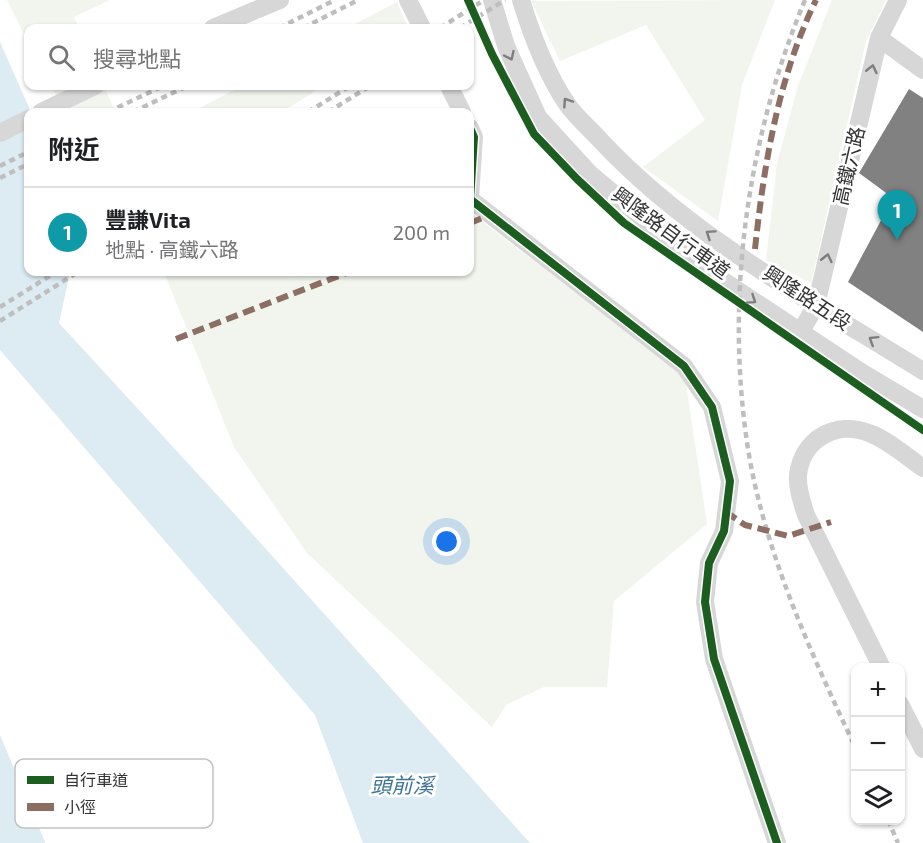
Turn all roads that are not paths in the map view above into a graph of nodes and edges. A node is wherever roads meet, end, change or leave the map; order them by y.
1 (258, 0) edge
2 (280, 0) edge
3 (408, 0) edge
4 (492, 0) edge
5 (521, 0) edge
6 (898, 0) edge
7 (215, 24) edge
8 (223, 24) edge
9 (420, 24) edge
10 (879, 38) junction
11 (923, 70) edge
12 (87, 90) edge
13 (451, 90) edge
14 (49, 108) edge
15 (460, 108) edge
16 (24, 121) edge
17 (0, 133) edge
18 (474, 202) edge
19 (816, 304) junction
20 (800, 333) junction
21 (923, 371) edge
22 (923, 409) edge
23 (923, 468) edge
24 (880, 663) edge
25 (905, 714) edge
26 (923, 749) edge
27 (777, 843) edge

1 - 7 street
2 - 8 street
3 - 9 street
4 -> 20 street, 興隆路五段
19 -> 5 street, 興隆路五段
6 - 10 street, 高鐵六路
10 - 11 street
19 -> 10 street, 高鐵六路
12 - 14 street
13 - 15 street
16 - 17 street
18 - 27 street
19 - 20 street, 高鐵六路
21 -> 19 street, 興隆路五段
20 - 22 street, 興隆路五段
23 - 24 street
25 - 26 street

